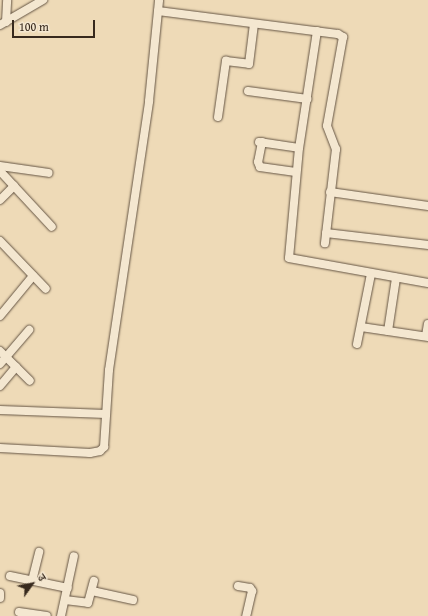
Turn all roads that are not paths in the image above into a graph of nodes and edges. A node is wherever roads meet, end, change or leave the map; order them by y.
1 (7, 0) edge
2 (43, 0) edge
3 (159, 0) edge
4 (158, 11) junction
5 (3, 23) edge
6 (254, 24) junction
7 (317, 31) junction
8 (248, 91) dead end
9 (307, 99) junction
10 (218, 117) dead end
11 (299, 148) junction
12 (0, 166) edge
13 (0, 171) edge
14 (296, 172) junction
15 (49, 173) dead end
16 (14, 186) junction
17 (330, 192) junction
18 (0, 200) edge
19 (428, 206) edge
20 (52, 227) dead end
21 (326, 233) junction
22 (1, 243) edge
23 (326, 243) dead end
24 (428, 245) edge
25 (372, 274) junction
26 (33, 276) junction
27 (396, 278) junction
28 (428, 283) edge
29 (46, 289) dead end
30 (0, 316) edge
31 (428, 324) edge
32 (361, 327) junction
33 (29, 330) dead end
34 (388, 331) junction
35 (427, 337) edge
36 (357, 344) dead end
37 (3, 354) edge
38 (0, 364) edge
39 (16, 366) junction
40 (30, 381) dead end
41 (0, 386) edge
42 (0, 410) edge
43 (106, 414) junction
44 (0, 448) edge
45 (39, 552) dead end
46 (74, 556) dead end
47 (10, 576) dead end
48 (32, 580) junction
49 (94, 581) dead end
50 (238, 586) dead end
51 (68, 588) junction
52 (92, 591) junction
53 (0, 593) edge
54 (0, 598) edge
55 (65, 600) junction
56 (133, 600) dead end
57 (19, 612) dead end
58 (47, 616) edge
59 (61, 616) edge
60 (246, 616) edge

1 - 5 street
2 - 5 street
3 - 4 street
4 - 6 street
4 - 43 street
6 - 7 street
6 - 10 street
7 - 9 street
7 - 17 street
8 - 9 street
9 - 11 street
11 - 14 street
11 - 14 street
12 - 15 street
13 - 16 street
14 - 25 street
16 - 18 street
16 - 20 street
17 - 19 street
17 - 21 street
21 - 23 street
21 - 24 street
22 - 26 street
25 - 27 street
25 - 32 street
26 - 29 street
26 - 30 street
27 - 28 street
27 - 34 street
31 - 35 street
32 - 34 street
32 - 36 street
33 - 37 street
34 - 35 street
37 - 38 street
37 - 39 street
39 - 40 street
39 - 41 street
42 - 43 street
43 - 44 street
45 - 48 street
46 - 51 street
47 - 48 street
48 - 51 street
49 - 52 street
50 - 60 street
51 - 55 street
52 - 55 street
52 - 56 street
53 - 54 street
55 - 59 street
57 - 58 street

